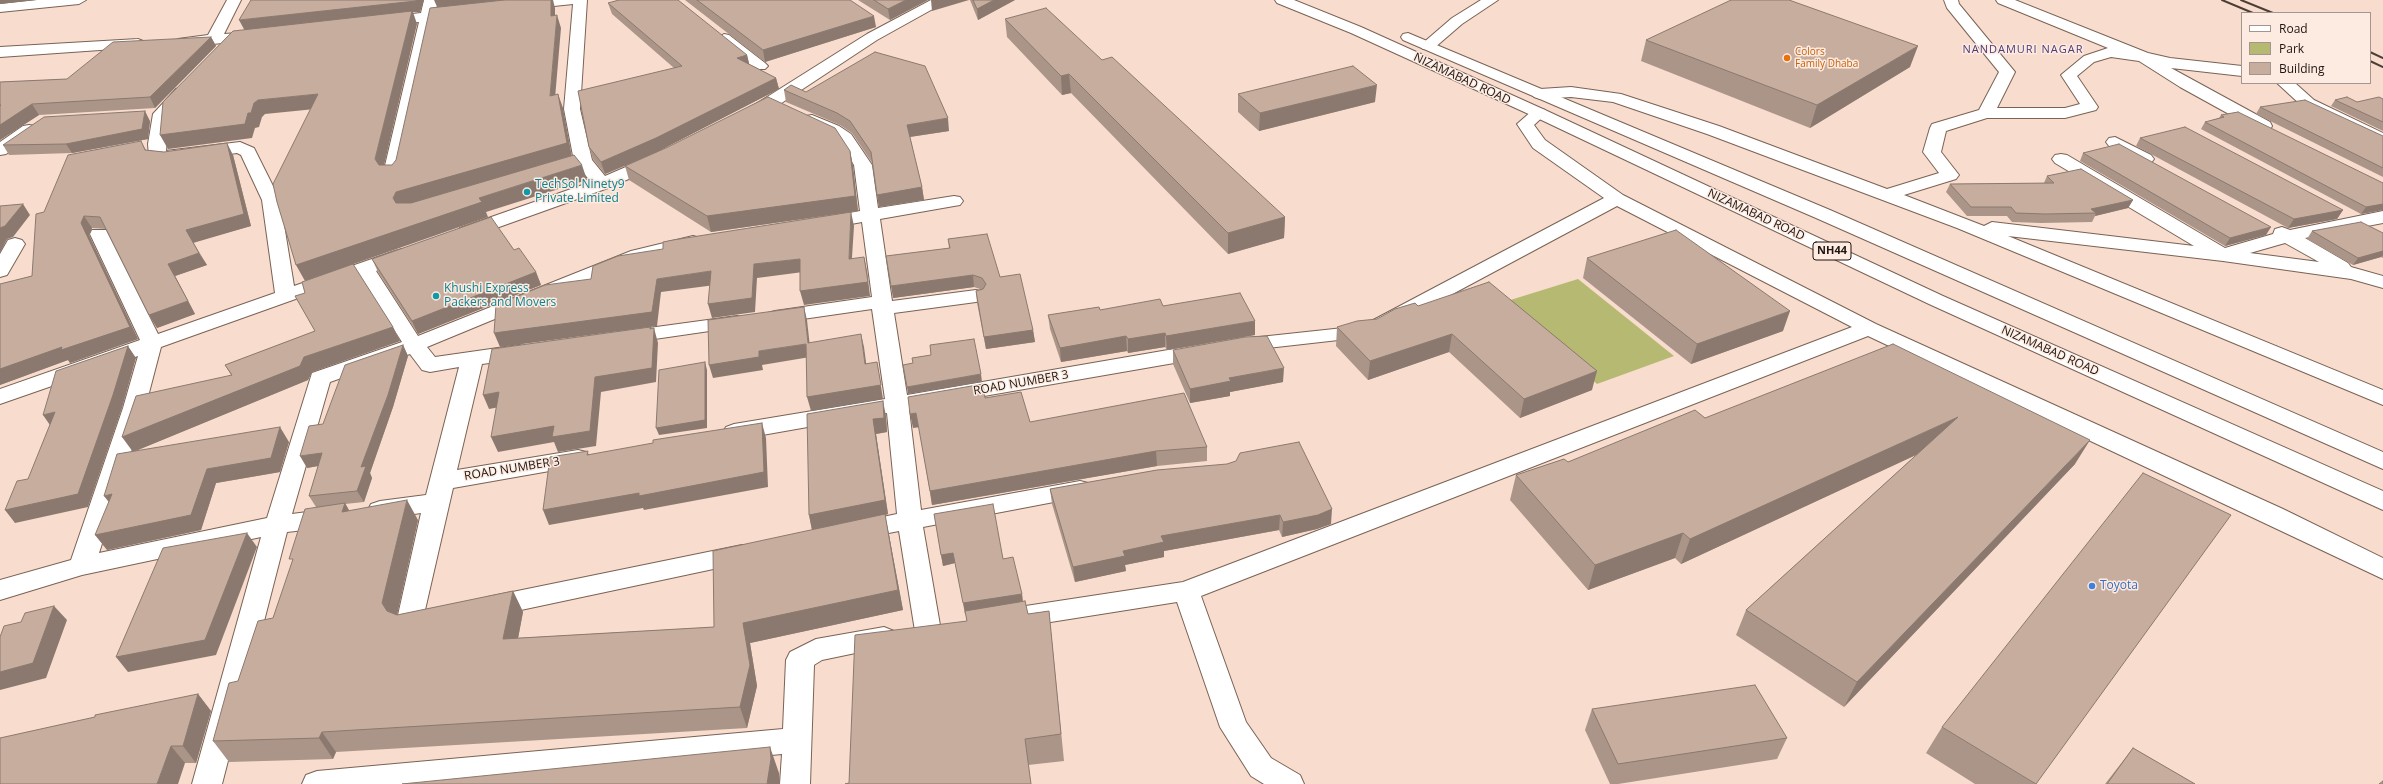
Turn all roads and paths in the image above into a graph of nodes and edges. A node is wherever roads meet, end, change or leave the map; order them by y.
1 (79, 0) edge
2 (234, 0) edge
3 (431, 0) edge
4 (573, 0) edge
5 (580, 0) edge
6 (942, 0) edge
7 (1282, 0) edge
8 (1318, 0) edge
9 (1491, 0) edge
10 (1951, 0) edge
11 (2003, 0) edge
12 (511, 7) edge
13 (0, 8) edge
14 (473, 11) edge
15 (427, 16) junction
16 (373, 23) edge
17 (710, 28) edge
18 (265, 35) edge
19 (166, 43) edge
20 (151, 44) edge
21 (1428, 46) junction
22 (215, 48) junction
23 (0, 52) edge
24 (2143, 57) junction
25 (760, 66) dead end
26 (2241, 71) edge
27 (192, 82) edge
28 (2287, 84) edge
29 (771, 103) junction
30 (1539, 103) junction
31 (1986, 113) junction
32 (45, 120) edge
33 (729, 124) edge
34 (2276, 132) edge
35 (2383, 139) edge
36 (2115, 142) dead end
37 (0, 150) edge
38 (673, 153) edge
39 (2061, 159) dead end
40 (2163, 169) edge
41 (392, 174) edge
42 (602, 184) junction
43 (1886, 195) junction
44 (1618, 199) junction
45 (954, 201) dead end
46 (2338, 211) edge
47 (869, 216) junction
48 (2383, 218) edge
49 (2358, 222) junction
50 (1964, 224) junction
51 (806, 225) edge
52 (2266, 225) edge
53 (99, 234) dead end
54 (2383, 234) edge
55 (2287, 236) junction
56 (454, 237) edge
57 (712, 239) edge
58 (15, 244) dead end
59 (417, 250) edge
60 (2222, 255) junction
61 (365, 269) junction
62 (0, 270) edge
63 (2353, 273) junction
64 (2383, 282) edge
65 (285, 295) junction
66 (976, 296) edge
67 (881, 305) junction
68 (1869, 328) junction
69 (606, 340) edge
70 (152, 342) junction
71 (414, 345) junction
72 (535, 350) edge
73 (472, 359) junction
74 (0, 397) edge
75 (2383, 398) edge
76 (897, 405) junction
77 (717, 435) edge
78 (600, 454) edge
79 (2383, 461) edge
80 (1103, 484) edge
81 (439, 491) junction
82 (2383, 501) edge
83 (910, 520) junction
84 (277, 526) junction
85 (833, 536) edge
86 (764, 550) edge
87 (82, 566) junction
88 (2383, 568) edge
89 (0, 590) edge
90 (1186, 591) junction
91 (998, 620) edge
92 (797, 740) junction
93 (207, 784) edge
94 (317, 784) edge
95 (795, 784) edge
96 (1289, 784) edge

1 - 13 main road
2 - 22 main road
3 - 15 main road
4 - 12 main road
5 - 42 main road
6 - 29 main road
7 - 30 main road, NIZAMABAD ROAD / NH44
8 - 21 main road, NIZAMABAD ROAD / NH44
9 - 21 main road
10 - 31 main road
11 - 24 main road
14 - 15 main road
15 - 16 main road
15 - 41 main road
17 - 25 main road
18 - 22 main road
19 - 22 main road
20 - 23 main road
21 - 30 main road, NIZAMABAD ROAD / NH44
24 - 26 main road
24 - 31 main road
24 - 34 main road
27 - 65 main road
28 - 35 main road
29 - 33 main road
29 - 47 main road
30 - 43 main road
30 - 44 main road
30 - 79 main road, NIZAMABAD ROAD / NH44
30 - 82 main road, NIZAMABAD ROAD / NH44
31 - 43 main road
32 - 37 main road
36 - 40 main road
38 - 42 main road
39 - 60 main road
42 - 56 main road
43 - 50 main road
44 - 68 main road
44 - 76 main road, ROAD NUMBER 3
45 - 47 main road
46 - 49 main road
47 - 51 main road
47 - 67 main road
48 - 49 main road
49 - 54 main road
49 - 55 main road
50 - 60 main road
50 - 75 main road
52 - 55 main road
53 - 70 main road
55 - 60 main road
55 - 63 main road
57 - 71 main road
58 - 62 main road
59 - 61 main road
60 - 63 main road
61 - 65 main road
61 - 71 main road
63 - 64 main road
65 - 70 main road
66 - 67 main road
67 - 69 main road
67 - 76 main road
68 - 88 main road
68 - 90 main road
70 - 74 main road
70 - 87 main road
71 - 73 main road
71 - 84 main road
72 - 73 main road
73 - 81 main road
76 - 77 main road, ROAD NUMBER 3
76 - 83 main road
78 - 81 main road, ROAD NUMBER 3
80 - 83 main road
81 - 84 main road, ROAD NUMBER 3
81 - 86 main road
83 - 85 main road
83 - 92 main road
84 - 87 main road, ROAD NUMBER 3
84 - 93 main road
87 - 89 main road, ROAD NUMBER 3
90 - 91 main road
90 - 96 main road
92 - 94 main road
92 - 95 main road

